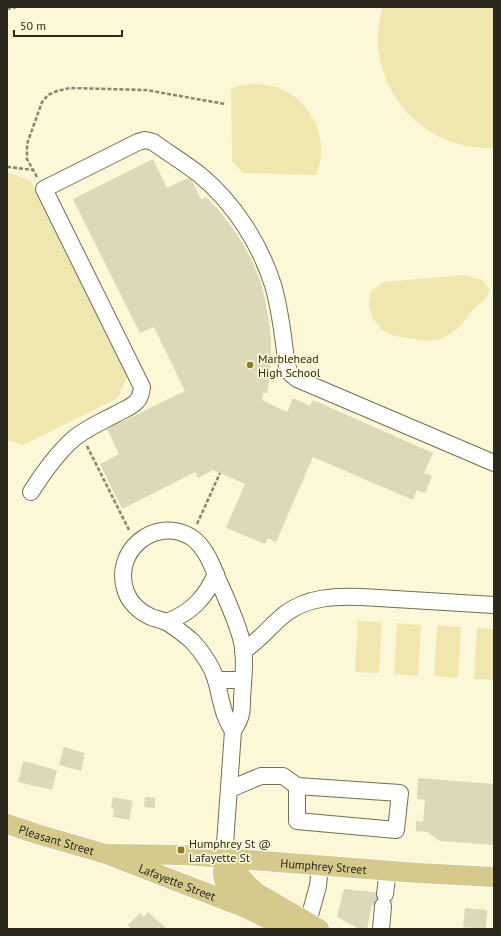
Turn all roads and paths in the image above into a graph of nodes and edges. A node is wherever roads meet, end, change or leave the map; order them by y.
1 (16, 7) edge
2 (7, 10) edge
3 (225, 104) dead end
4 (7, 167) edge
5 (34, 170) junction
6 (44, 189) junction
7 (80, 433) junction
8 (494, 463) edge
9 (220, 473) dead end
10 (31, 492) dead end
11 (191, 538) junction
12 (136, 543) junction
13 (216, 574) junction
14 (494, 605) edge
15 (167, 622) junction
16 (243, 650) junction
17 (216, 680) junction
18 (243, 680) junction
19 (233, 731) junction
20 (297, 786) junction
21 (230, 789) junction
22 (7, 824) edge
23 (106, 854) junction
24 (224, 858) junction
25 (320, 866) junction
26 (388, 870) junction
27 (494, 877) edge
28 (248, 909) junction
29 (313, 926) edge
30 (288, 929) edge
31 (381, 929) edge

1 - 2 path
3 - 5 path
4 - 5 path
5 - 6 path
6 - 7 lane
6 - 8 lane
7 - 10 lane
7 - 12 path
9 - 11 path
11 - 12 lane
11 - 13 lane
12 - 15 lane
13 - 15 lane
13 - 16 lane
14 - 16 lane
15 - 17 lane
16 - 18 lane
17 - 18 lane
17 - 19 lane
18 - 19 lane
19 - 21 lane
20 - 20 lane
20 - 21 lane
21 - 24 lane
22 - 23 main road, Pleasant Street
23 - 24 main road, Humphrey Street
23 - 28 main road, Lafayette Street
24 - 25 main road, Humphrey Street
24 - 28 main road, Lafayette Street
24 - 29 main road
25 - 26 main road, Humphrey Street
25 - 29 lane
26 - 27 main road, Humphrey Street
26 - 31 lane
28 - 30 main road, Lafayette Street

